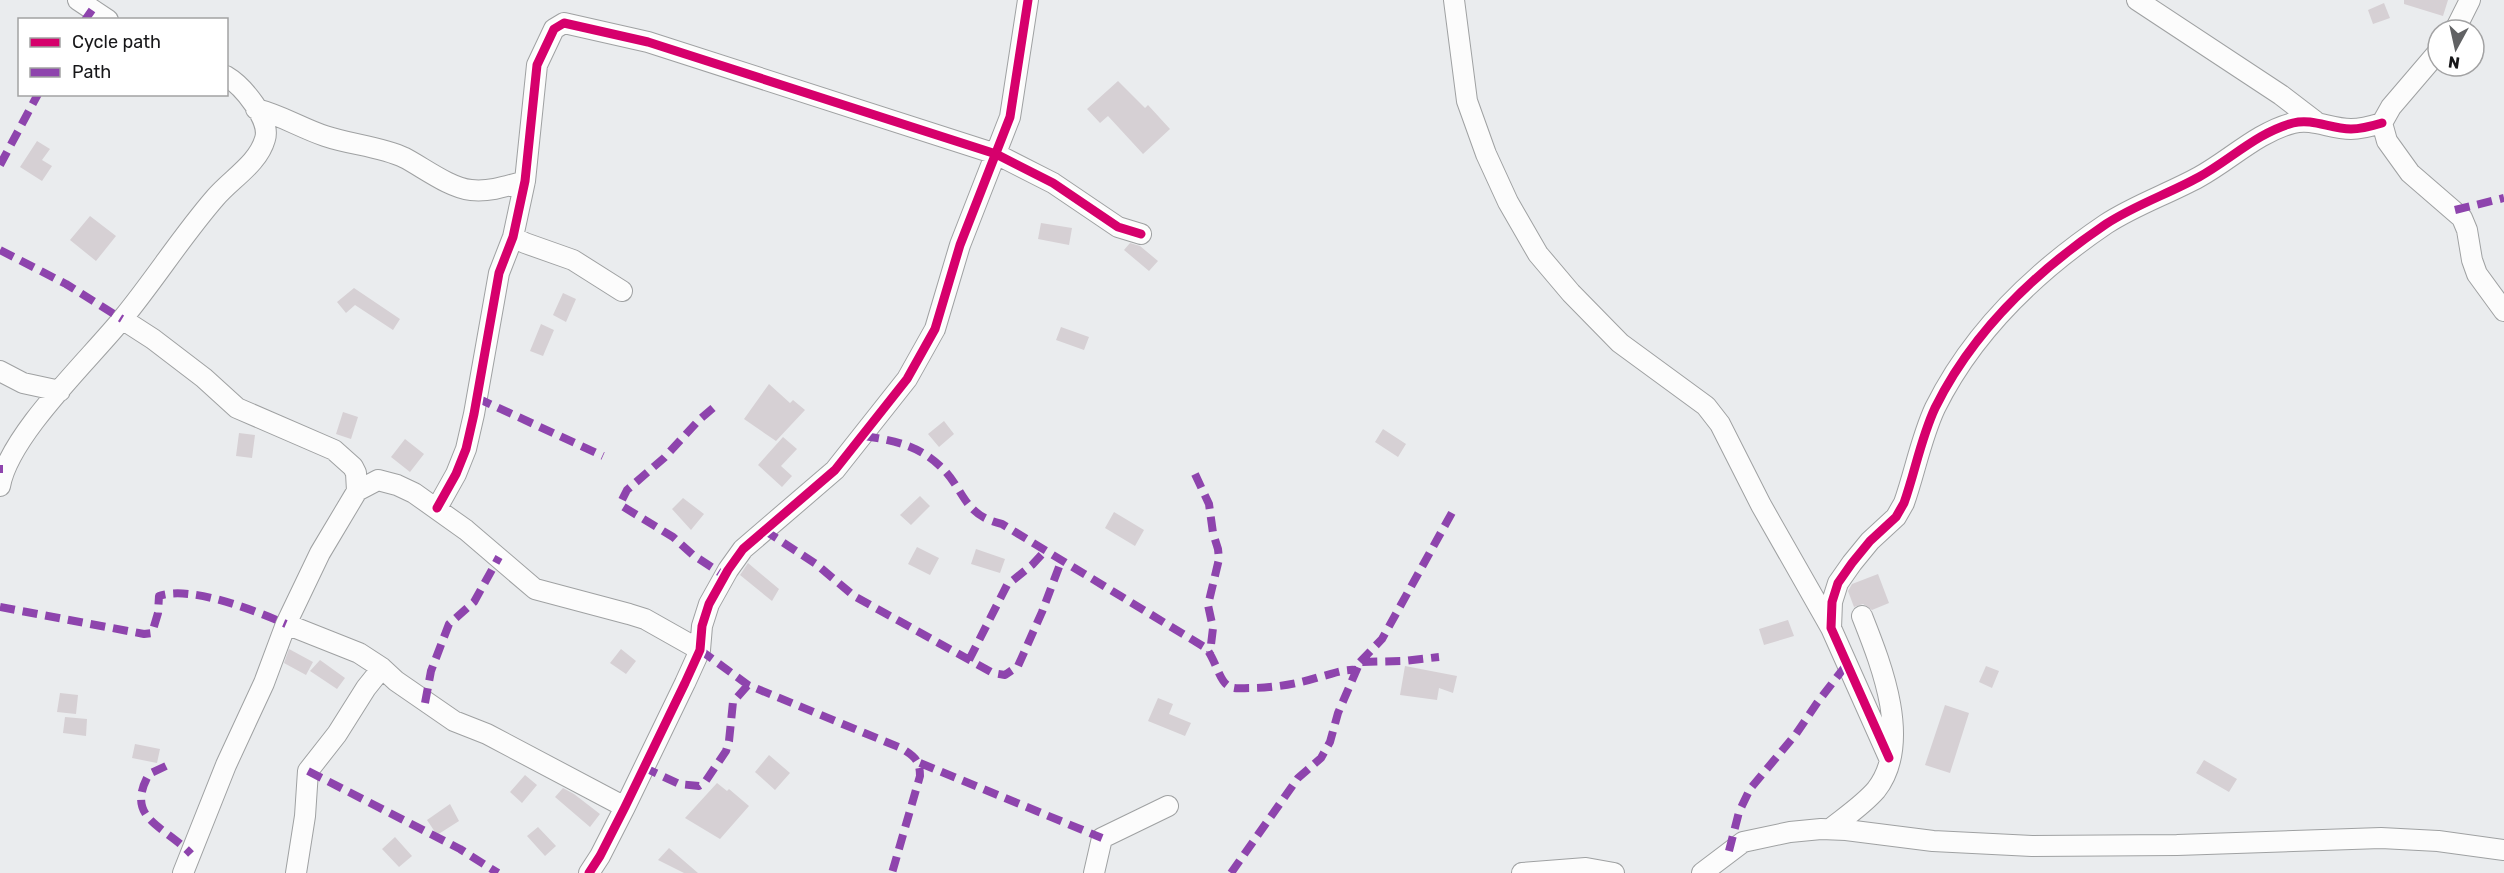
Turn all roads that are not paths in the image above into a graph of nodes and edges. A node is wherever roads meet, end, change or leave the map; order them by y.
1 (78, 0) edge
2 (1028, 0) edge
3 (1454, 0) edge
4 (2137, 0) edge
5 (2470, 0) edge
6 (105, 18) edge
7 (2461, 18) edge
8 (2426, 66) edge
9 (228, 78) edge
10 (256, 109) junction
11 (2315, 121) junction
12 (2382, 123) junction
13 (996, 154) junction
14 (525, 181) junction
15 (1140, 234) dead end
16 (513, 237) junction
17 (622, 291) dead end
18 (2504, 311) edge
19 (122, 319) junction
20 (0, 370) edge
21 (60, 391) junction
22 (0, 486) edge
23 (357, 491) junction
24 (437, 508) junction
25 (1862, 616) dead end
26 (286, 624) junction
27 (1831, 628) junction
28 (700, 650) junction
29 (382, 668) junction
30 (1889, 758) junction
31 (1168, 806) dead end
32 (626, 807) junction
33 (1830, 830) junction
34 (2504, 850) edge
35 (183, 873) edge
36 (296, 873) edge
37 (589, 873) edge
38 (1094, 873) edge
39 (1522, 873) edge
40 (1614, 873) edge
41 (1702, 873) edge

1 - 6 street
2 - 13 street
3 - 27 street
4 - 11 street
5 - 7 street
8 - 12 street
9 - 10 street
10 - 14 street
10 - 19 street
11 - 12 street
11 - 27 street
12 - 18 street
13 - 14 street
13 - 15 street
13 - 28 street
14 - 16 street
16 - 17 street
16 - 24 street
19 - 21 street
19 - 23 street
20 - 21 street
21 - 22 street
23 - 24 street
23 - 26 street
24 - 28 street
25 - 30 street
26 - 29 street
26 - 35 street
27 - 30 street
28 - 32 street
29 - 32 street
29 - 36 street
30 - 33 street
31 - 38 street
32 - 37 street
33 - 34 street
33 - 41 street
39 - 40 street

